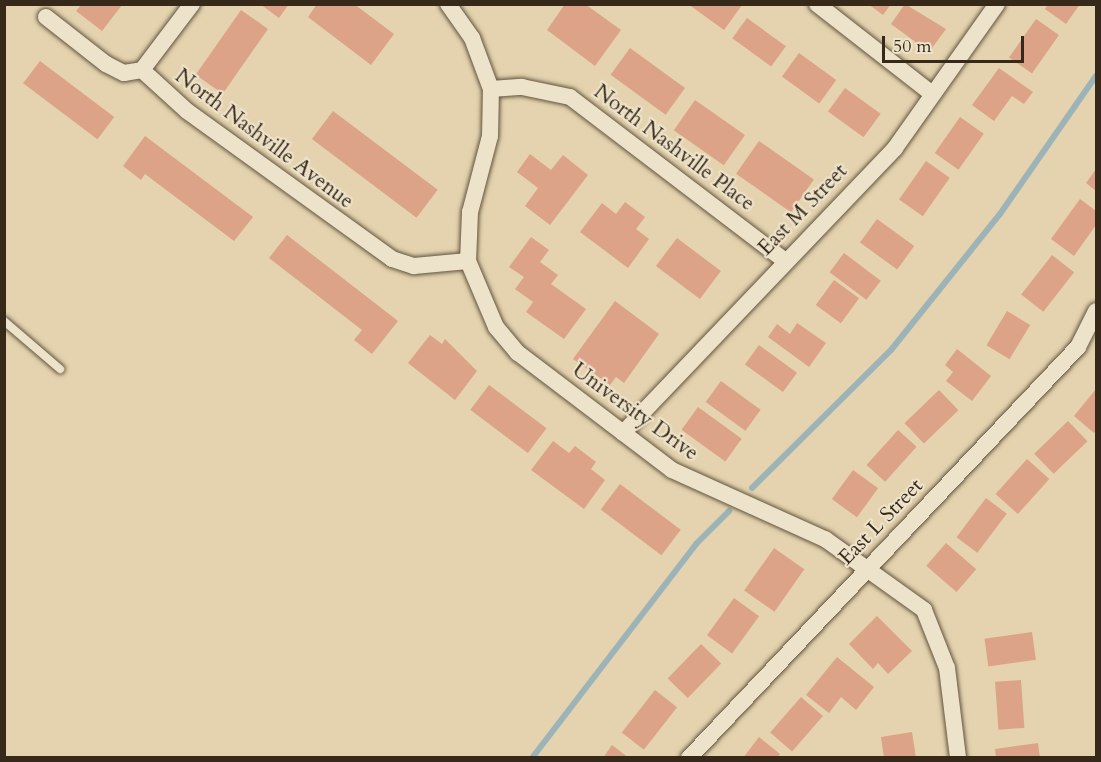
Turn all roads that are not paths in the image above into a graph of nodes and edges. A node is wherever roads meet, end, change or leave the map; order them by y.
1 (192, 4) edge
2 (448, 4) edge
3 (817, 4) edge
4 (997, 4) edge
5 (46, 17) dead end
6 (142, 70) junction
7 (491, 89) junction
8 (932, 94) junction
9 (468, 261) junction
10 (785, 261) junction
11 (1096, 311) edge
12 (4, 321) edge
13 (60, 369) dead end
14 (623, 433) junction
15 (867, 569) junction
16 (689, 758) edge
17 (958, 758) edge

1 - 6 street
2 - 7 street, University Drive
3 - 8 street
4 - 8 street, East M Street
5 - 6 street, North Nashville Avenue
6 - 9 street, North Nashville Avenue
7 - 9 street, University Drive
7 - 10 street, North Nashville Place
8 - 10 street, East M Street
9 - 14 street, University Drive
10 - 14 street, East M Street
11 - 15 street, East L Street
12 - 13 lane
14 - 15 street, University Drive
15 - 16 street, East L Street
15 - 17 street, University Drive

